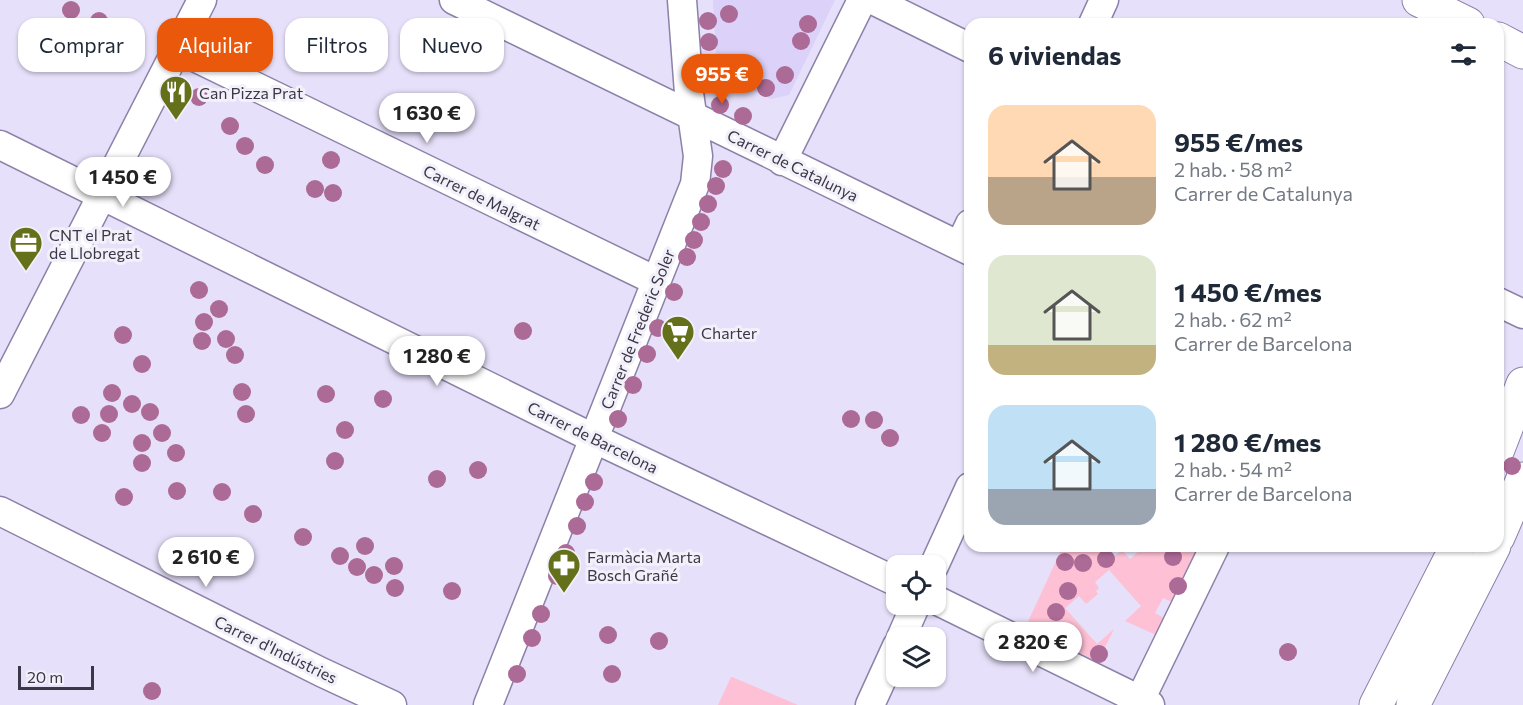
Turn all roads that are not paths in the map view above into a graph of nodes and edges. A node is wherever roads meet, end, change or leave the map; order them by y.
1 (202, 0) edge
2 (454, 0) edge
3 (682, 0) edge
4 (862, 0) edge
5 (873, 0) edge
6 (1104, 0) edge
7 (193, 18) edge
8 (1096, 18) edge
9 (1504, 42) edge
10 (964, 45) edge
11 (1523, 51) edge
12 (166, 72) edge
13 (225, 72) edge
14 (692, 116) junction
15 (0, 145) edge
16 (782, 161) junction
17 (103, 196) junction
18 (964, 239) edge
19 (656, 281) junction
20 (1504, 305) edge
21 (1523, 314) edge
22 (1523, 384) edge
23 (0, 394) edge
24 (1504, 433) edge
25 (593, 438) junction
26 (1523, 479) edge
27 (964, 501) edge
28 (0, 511) edge
29 (1507, 521) edge
30 (1212, 552) edge
31 (1454, 552) edge
32 (1491, 552) edge
33 (939, 555) edge
34 (886, 577) edge
35 (946, 605) edge
36 (886, 670) edge
37 (1145, 702) edge
38 (392, 705) edge
39 (488, 705) edge
40 (870, 705) edge
41 (1376, 705) edge
42 (1413, 705) edge

1 - 7 street
2 - 14 street, Carrer de Catalunya
3 - 14 street, Carrer de Frederic Soler
4 - 16 street
5 - 10 street
6 - 8 street
9 - 11 street
12 - 17 street
13 - 19 street, Carrer de Malgrat
14 - 16 street, Carrer de Catalunya
14 - 19 street, Carrer de Frederic Soler
15 - 17 street, Carrer de Barcelona
16 - 18 street, Carrer de Catalunya
17 - 23 street
17 - 25 street, Carrer de Barcelona
19 - 25 street, Carrer de Frederic Soler
20 - 21 street
22 - 24 street
25 - 34 street, Carrer de Barcelona
25 - 39 street, Carrer de Frederic Soler
26 - 29 street
27 - 33 street
28 - 38 street, Carrer d'Indústries
30 - 37 street
31 - 41 street
32 - 42 street
35 - 37 street
36 - 40 street

